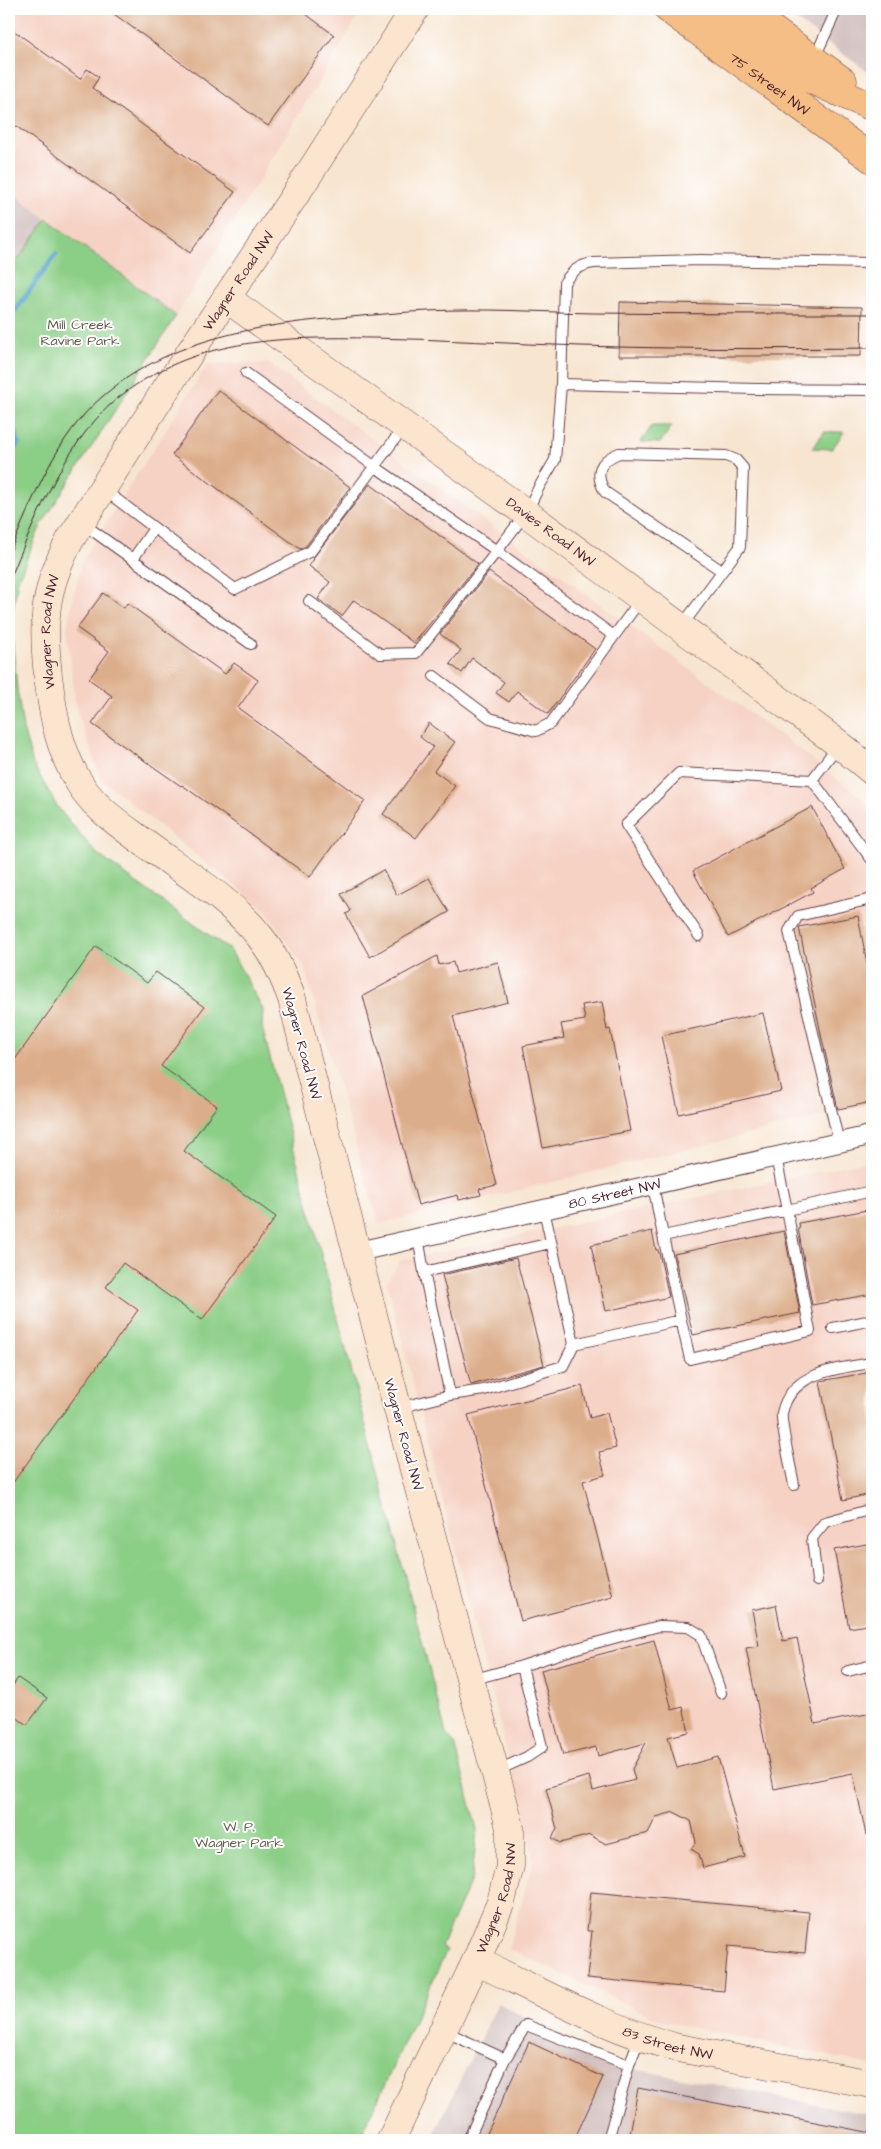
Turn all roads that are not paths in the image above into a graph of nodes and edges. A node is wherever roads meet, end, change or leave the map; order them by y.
1 (415, 9) edge
2 (668, 9) edge
3 (709, 9) edge
4 (744, 9) edge
5 (837, 9) edge
6 (813, 60) junction
7 (872, 103) edge
8 (872, 107) edge
9 (872, 159) edge
10 (872, 263) edge
11 (226, 298) junction
12 (246, 373) dead end
13 (561, 384) junction
14 (872, 390) edge
15 (404, 426) junction
16 (374, 466) junction
17 (103, 489) junction
18 (526, 513) junction
19 (82, 522) junction
20 (154, 528) junction
21 (497, 550) junction
22 (133, 559) junction
23 (722, 571) junction
24 (641, 599) junction
25 (309, 600) dead end
26 (681, 628) junction
27 (614, 636) junction
28 (251, 644) dead end
29 (434, 676) dead end
30 (840, 744) junction
31 (872, 771) edge
32 (812, 780) junction
33 (872, 860) edge
34 (872, 899) edge
35 (699, 936) dead end
36 (872, 1136) edge
37 (840, 1143) junction
38 (776, 1157) junction
39 (653, 1185) junction
40 (872, 1191) edge
41 (544, 1210) junction
42 (787, 1210) junction
43 (663, 1236) junction
44 (418, 1238) junction
45 (551, 1243) junction
46 (356, 1252) junction
47 (424, 1272) junction
48 (681, 1320) junction
49 (872, 1320) edge
50 (833, 1328) dead end
51 (574, 1344) junction
52 (872, 1363) edge
53 (450, 1396) junction
54 (397, 1408) junction
55 (794, 1486) dead end
56 (872, 1509) edge
57 (817, 1581) dead end
58 (872, 1665) edge
59 (522, 1666) junction
60 (848, 1671) dead end
61 (469, 1680) junction
62 (721, 1694) dead end
63 (495, 1771) junction
64 (476, 1961) junction
65 (443, 2030) junction
66 (640, 2036) junction
67 (505, 2059) junction
68 (629, 2065) junction
69 (872, 2084) edge
70 (391, 2140) edge
71 (468, 2140) edge
72 (608, 2140) edge

1 - 11 street, Wagner Road NW
2 - 9 main road, 75 Street NW
3 - 8 main road
4 - 6 main road
5 - 6 lane
6 - 7 main road
10 - 13 lane
11 - 15 street, Davies Road NW
11 - 17 street, Wagner Road NW
12 - 16 lane
13 - 14 lane
13 - 18 lane
15 - 16 lane
15 - 18 street, Davies Road NW
16 - 20 lane
16 - 21 lane
17 - 19 street, Wagner Road NW
17 - 20 lane
18 - 21 lane
18 - 24 street, Davies Road NW
19 - 22 lane
19 - 46 street, Wagner Road NW
20 - 22 lane
21 - 25 lane
21 - 27 lane
22 - 28 lane
23 - 23 lane
23 - 26 lane
24 - 26 street, Davies Road NW
24 - 27 lane
26 - 30 street, Davies Road NW
27 - 29 lane
30 - 31 street, Davies Road NW
30 - 32 lane
32 - 33 lane
32 - 35 lane
34 - 37 lane
36 - 37 street, 80 Street NW
37 - 38 street, 80 Street NW
38 - 39 street, 80 Street NW
38 - 42 lane
39 - 41 street, 80 Street NW
39 - 43 lane
40 - 42 lane
41 - 44 street, 80 Street NW
41 - 45 lane
42 - 43 lane
42 - 48 lane
43 - 48 lane
44 - 46 street, 80 Street NW
44 - 47 lane
45 - 47 lane
45 - 51 lane
46 - 54 street, Wagner Road NW
47 - 53 lane
48 - 51 lane
49 - 50 lane
51 - 53 lane
52 - 55 lane
53 - 54 lane
54 - 61 street, Wagner Road NW
56 - 57 lane
58 - 60 lane
59 - 61 lane
59 - 62 lane
59 - 63 lane
61 - 63 street, Wagner Road NW
63 - 64 street, Wagner Road NW
64 - 65 street, Wagner Road NW
64 - 66 street, 83 Street NW
65 - 67 lane
65 - 70 street, Wagner Road NW
66 - 68 lane
66 - 69 street, 83 Street NW
67 - 68 lane
67 - 71 lane
68 - 72 lane

